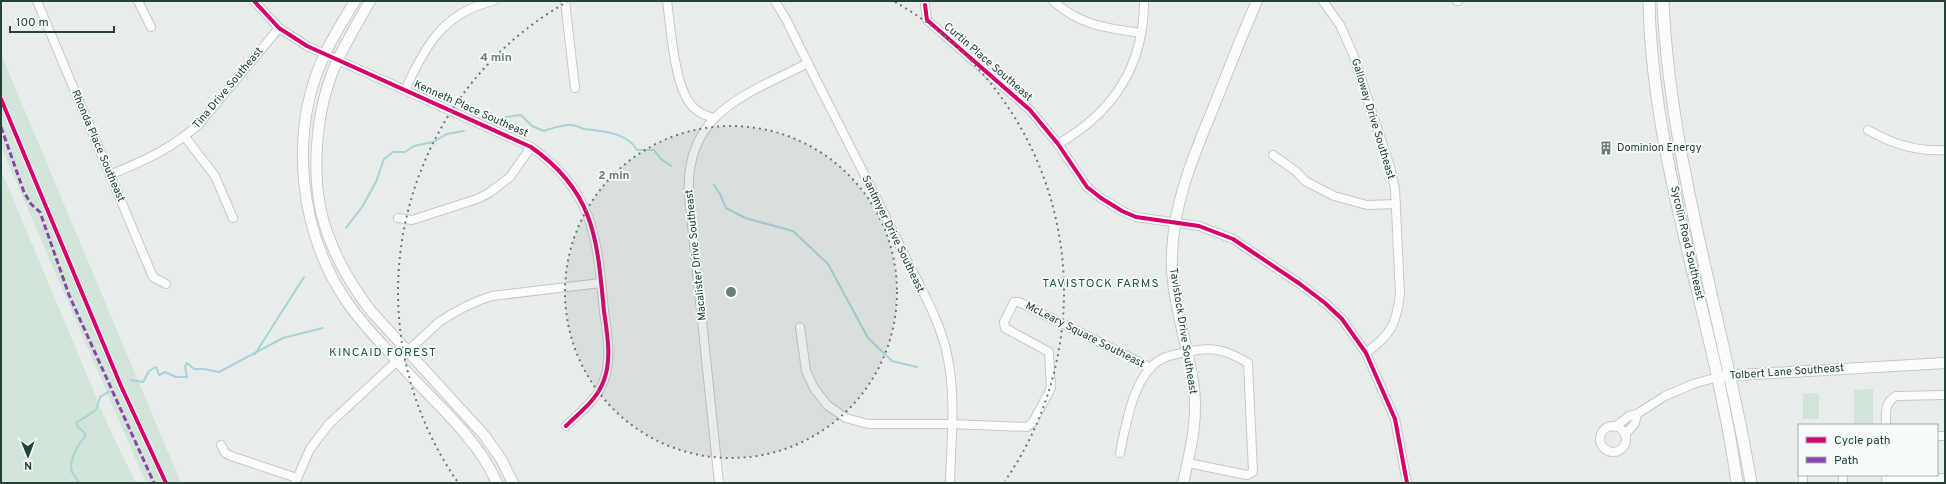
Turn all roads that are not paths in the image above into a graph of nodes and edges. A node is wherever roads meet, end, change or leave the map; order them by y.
1 (37, 1) edge
2 (138, 1) edge
3 (254, 1) edge
4 (355, 1) edge
5 (370, 1) edge
6 (494, 1) edge
7 (565, 1) edge
8 (667, 1) edge
9 (775, 1) edge
10 (1053, 1) edge
11 (1144, 1) edge
12 (1257, 1) edge
13 (1323, 1) edge
14 (1649, 1) edge
15 (1663, 1) edge
16 (925, 5) dead end
17 (151, 27) dead end
18 (279, 28) junction
19 (1141, 33) junction
20 (324, 54) junction
21 (338, 60) junction
22 (808, 63) junction
23 (575, 88) dead end
24 (405, 90) junction
25 (713, 118) junction
26 (1868, 130) dead end
27 (185, 137) junction
28 (1058, 144) junction
29 (531, 147) junction
30 (1945, 150) edge
31 (1273, 154) dead end
32 (110, 175) junction
33 (1396, 204) junction
34 (233, 218) dead end
35 (398, 218) dead end
36 (1175, 222) junction
37 (601, 283) junction
38 (166, 284) dead end
39 (800, 327) dead end
40 (407, 352) junction
41 (1187, 352) junction
42 (1366, 353) junction
43 (398, 362) junction
44 (1945, 363) edge
45 (1151, 368) junction
46 (1730, 376) junction
47 (1718, 377) junction
48 (1945, 395) edge
49 (1637, 414) junction
50 (951, 424) junction
51 (1886, 424) edge
52 (566, 426) dead end
53 (1615, 427) junction
54 (1625, 435) junction
55 (220, 445) dead end
56 (1120, 453) dead end
57 (1188, 463) junction
58 (1945, 478) edge
59 (1886, 479) edge
60 (296, 480) edge
61 (497, 483) edge
62 (513, 483) edge
63 (719, 483) edge
64 (950, 483) edge
65 (1183, 483) edge
66 (1407, 483) edge
67 (1738, 483) edge
68 (1751, 483) edge

1 - 32 street, Rhonda Place Southeast
2 - 17 street
3 - 18 street, Kenneth Place Southeast
4 - 20 street
5 - 21 street
6 - 24 street
7 - 23 street
8 - 25 street
9 - 22 street, Santmyer Drive Southeast
10 - 19 street
11 - 19 street
12 - 36 street, Tavistock Drive Southeast
13 - 33 street, Galloway Drive Southeast
14 - 47 main road, Sycolin Road Southeast
15 - 46 main road, Sycolin Road Southeast
16 - 28 street, Curtin Place Southeast
18 - 20 street, Kenneth Place Southeast
18 - 27 street, Tina Drive Southeast
19 - 28 street
20 - 21 street, Kenneth Place Southeast
20 - 43 street
21 - 24 street, Kenneth Place Southeast
21 - 40 street
22 - 25 street, Macalister Drive Southeast
22 - 50 street, Santmyer Drive Southeast
24 - 29 street, Kenneth Place Southeast
25 - 63 street, Macalister Drive Southeast
26 - 30 street
27 - 32 street, Tina Drive Southeast
27 - 34 street
28 - 36 street, Curtin Place Southeast
29 - 35 street
29 - 37 street, Kenneth Place Southeast
31 - 33 street
32 - 38 street, Rhonda Place Southeast
33 - 42 street, Galloway Drive Southeast
36 - 41 street, Tavistock Drive Southeast
36 - 42 street, Curtin Place Southeast
37 - 40 street
37 - 52 street, Kenneth Place Southeast
39 - 50 street
40 - 43 street
40 - 62 street
41 - 45 street
41 - 57 street, Tavistock Drive Southeast
41 - 57 street
42 - 66 street, Curtin Place Southeast
43 - 60 street
43 - 61 street
44 - 46 street, Tolbert Lane Southeast
45 - 50 street, McLeary Square Southeast
45 - 56 street
46 - 47 street, Tolbert Lane Southeast
46 - 68 main road, Sycolin Road Southeast
47 - 49 street, Tolbert Lane Southeast
47 - 67 main road, Sycolin Road Southeast
48 - 51 street
49 - 53 street, Tolbert Lane Southeast
49 - 54 street, Tolbert Lane Southeast
50 - 64 street, Santmyer Drive Southeast
53 - 54 street
53 - 54 street
55 - 60 street
57 - 65 street, Tavistock Drive Southeast
58 - 59 street

